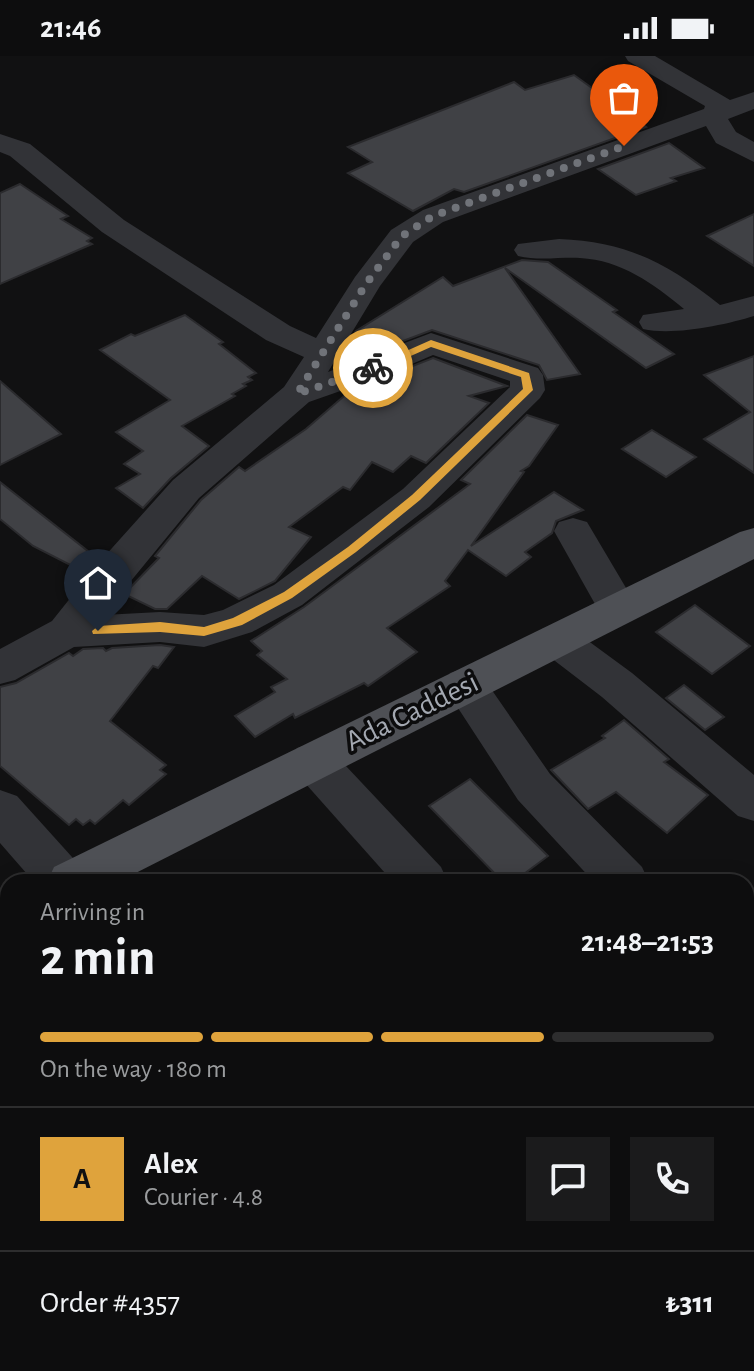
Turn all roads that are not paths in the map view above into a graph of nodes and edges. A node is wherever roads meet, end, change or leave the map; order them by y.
1 (637, 56) edge
2 (754, 100) edge
3 (717, 112) junction
4 (0, 142) edge
5 (754, 154) edge
6 (529, 250) dead end
7 (754, 306) edge
8 (713, 316) junction
9 (655, 322) dead end
10 (323, 353) junction
11 (297, 394) junction
12 (573, 531) dead end
13 (754, 542) edge
14 (618, 609) junction
15 (67, 632) junction
16 (557, 640) junction
17 (0, 668) edge
18 (465, 685) junction
19 (313, 761) junction
20 (754, 802) edge
21 (0, 810) edge
22 (57, 874) edge
23 (87, 874) edge
24 (417, 874) edge
25 (617, 874) edge

1 - 3 street
2 - 3 street
3 - 5 street
3 - 10 street
4 - 10 street
6 - 8 street
7 - 8 street
8 - 9 street
10 - 11 street
11 - 15 street
11 - 15 street
12 - 14 street
13 - 14 main road, Ada Caddesi
14 - 16 main road, Ada Caddesi
15 - 17 street
16 - 18 main road, Ada Caddesi
16 - 20 street
18 - 19 main road, Ada Caddesi
18 - 25 street
19 - 23 main road, Ada Caddesi
19 - 24 street
21 - 22 street

